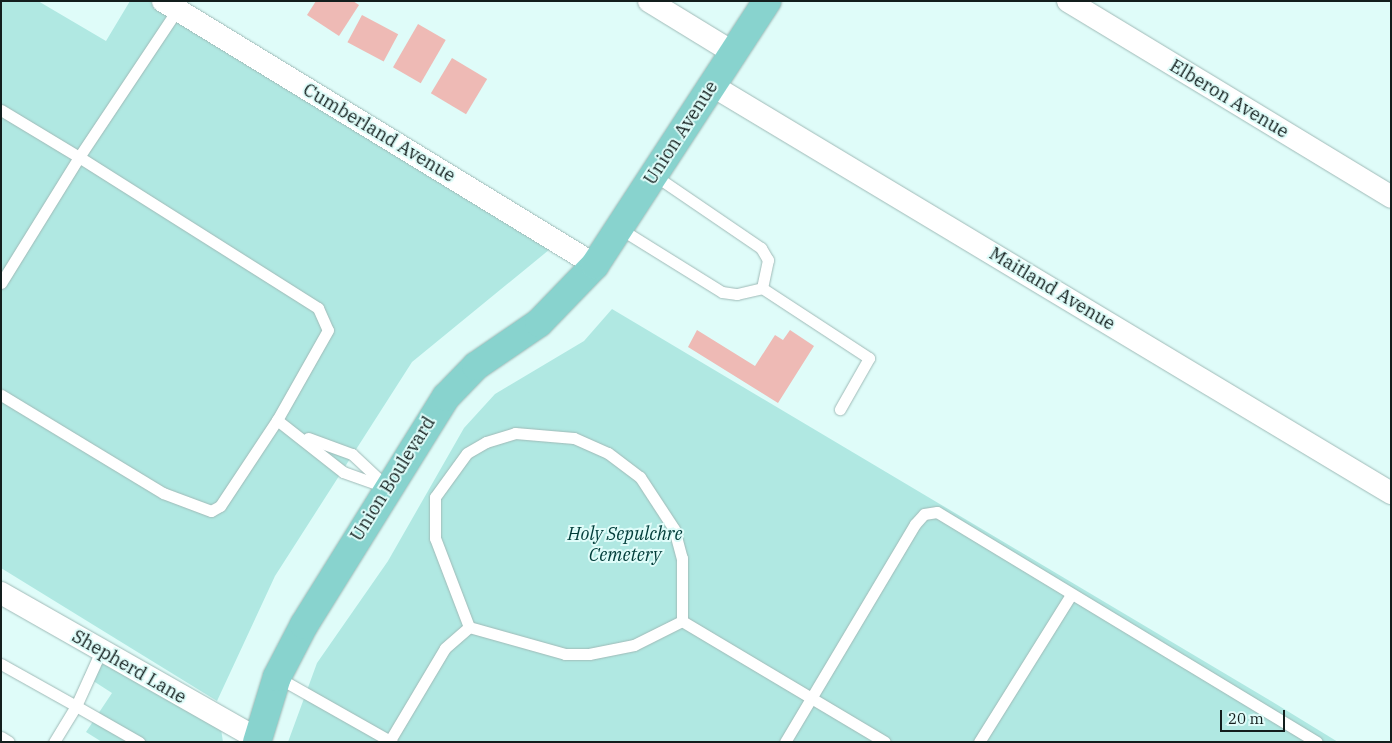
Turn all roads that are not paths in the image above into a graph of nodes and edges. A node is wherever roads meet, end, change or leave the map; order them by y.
1 (650, 1) edge
2 (766, 1) edge
3 (1068, 1) edge
4 (170, 5) edge
5 (734, 53) junction
6 (712, 86) junction
7 (1, 110) edge
8 (79, 157) junction
9 (654, 174) junction
10 (1391, 197) edge
11 (619, 228) junction
12 (594, 265) junction
13 (1, 283) edge
14 (762, 288) junction
15 (1, 395) edge
16 (840, 409) dead end
17 (277, 420) junction
18 (301, 436) junction
19 (388, 488) junction
20 (1391, 493) edge
21 (1, 593) edge
22 (1071, 595) junction
23 (682, 621) junction
24 (469, 627) junction
25 (101, 651) junction
26 (1, 664) edge
27 (277, 677) junction
28 (811, 698) junction
29 (76, 706) junction
30 (1, 737) edge
31 (257, 741) edge
32 (390, 741) edge
33 (1315, 741) edge
34 (9, 742) edge
35 (54, 742) edge
36 (139, 742) edge
37 (785, 742) edge
38 (885, 742) edge
39 (979, 742) edge

1 - 5 street
2 - 5 main road, Union Avenue
3 - 10 street, Elberon Avenue
4 - 8 lane
4 - 12 street, Cumberland Avenue
5 - 6 main road, Union Avenue
6 - 9 main road, Union Avenue
6 - 20 street, Maitland Avenue
7 - 8 lane
8 - 13 lane
8 - 17 lane
9 - 11 main road, Union Avenue
9 - 14 lane
11 - 12 main road, Union Avenue
11 - 14 lane
12 - 19 main road, Union Boulevard
14 - 16 lane
15 - 17 lane
17 - 18 lane
18 - 19 lane
18 - 19 lane
19 - 27 main road, Union Boulevard
21 - 25 street, Shepherd Lane
22 - 28 lane
22 - 33 lane
22 - 39 lane
23 - 24 lane
23 - 24 lane
23 - 28 lane
24 - 32 lane
25 - 29 lane
25 - 31 street, Shepherd Lane
26 - 29 lane
27 - 31 main road, Union Boulevard
27 - 32 lane
28 - 37 lane
28 - 38 lane
29 - 35 lane
29 - 36 lane
30 - 34 lane

